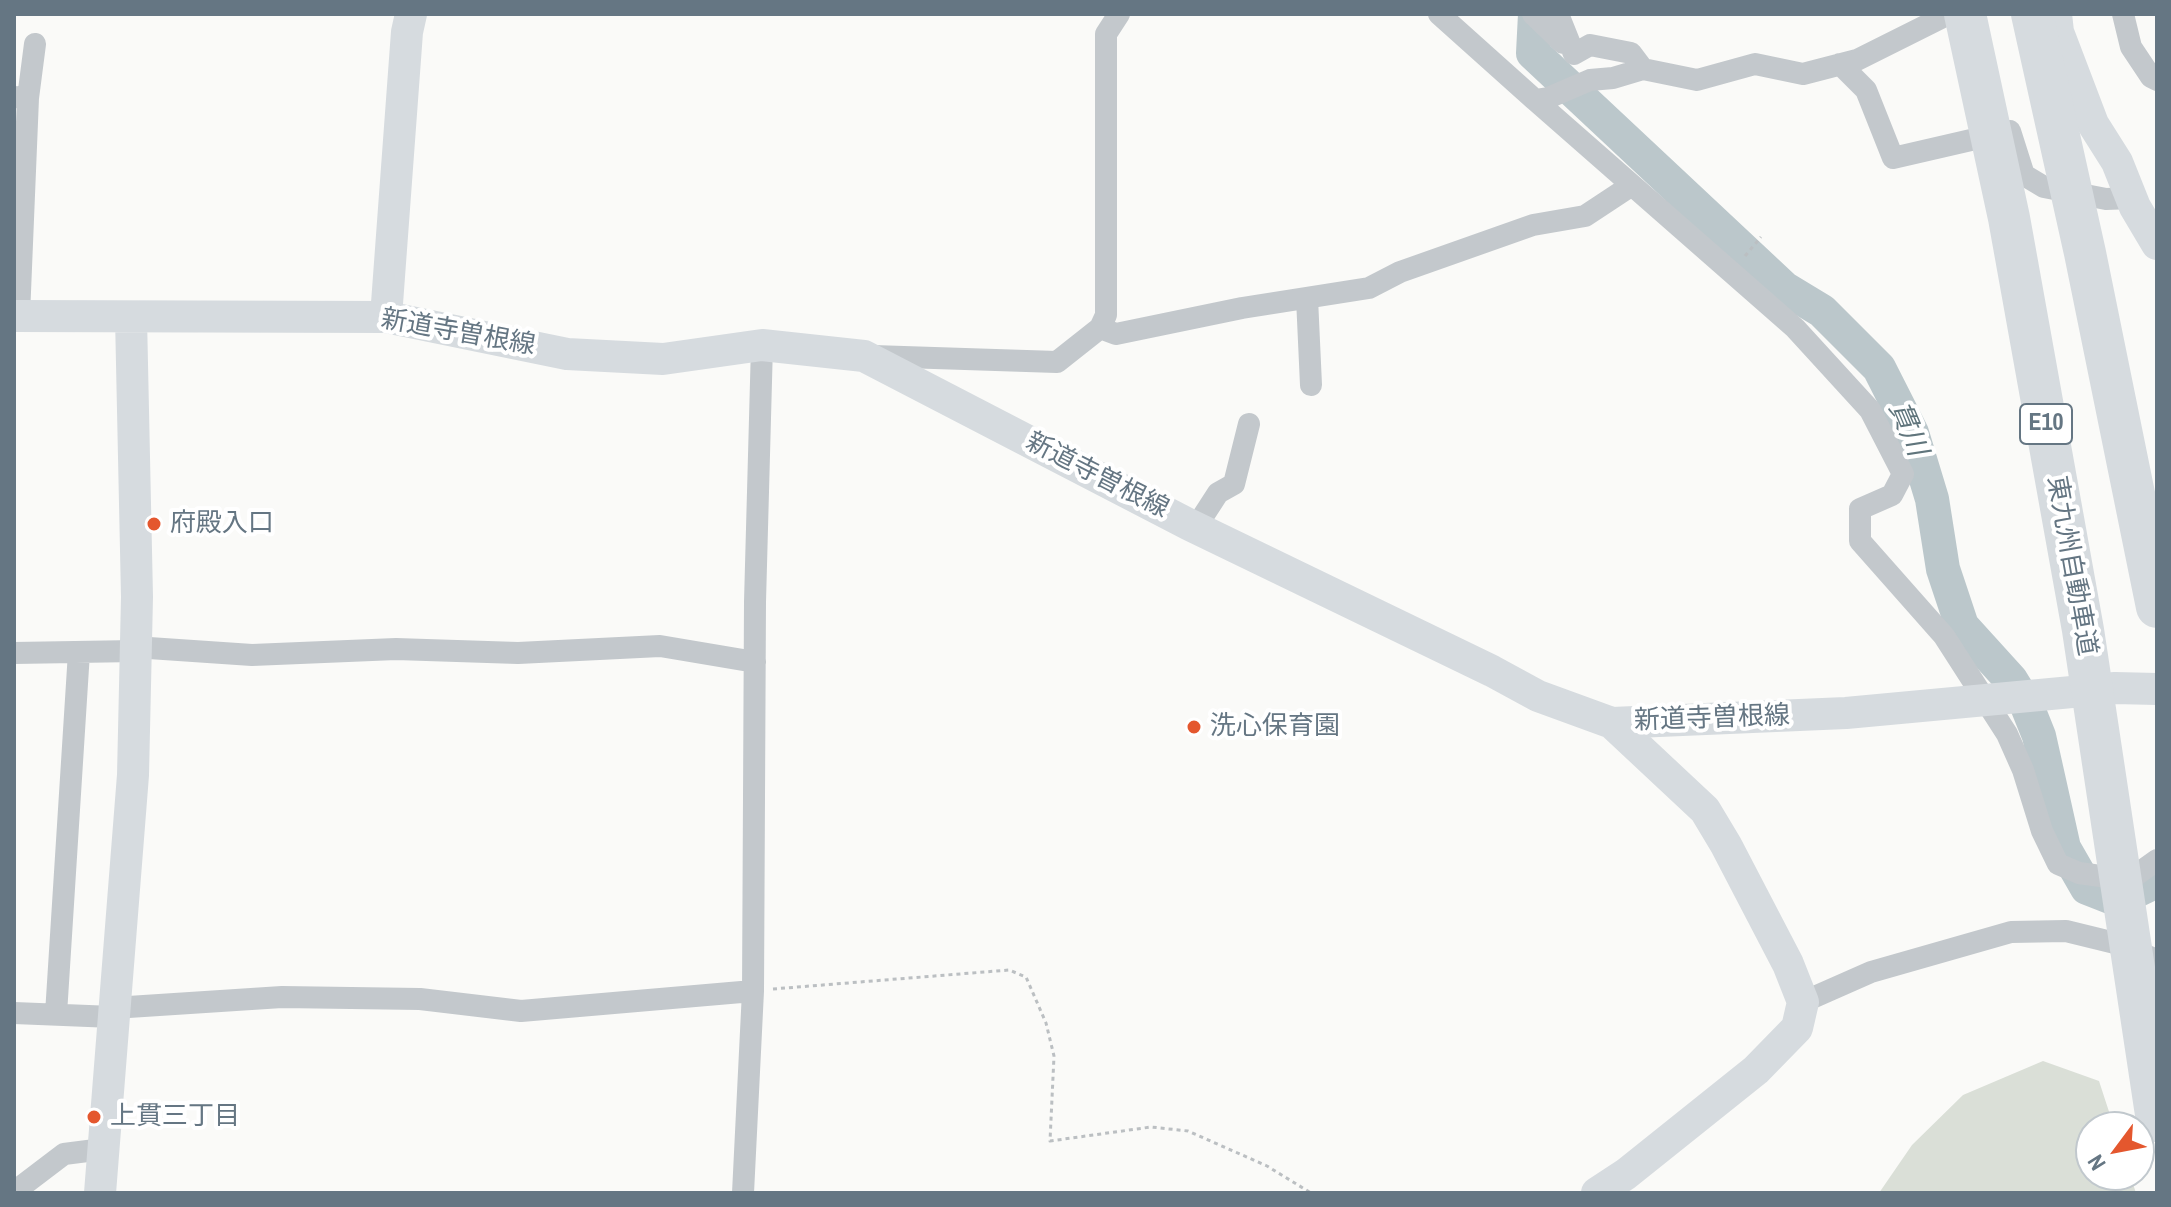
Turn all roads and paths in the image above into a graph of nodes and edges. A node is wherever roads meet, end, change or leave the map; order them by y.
1 (411, 14) edge
2 (1119, 14) edge
3 (1439, 14) edge
4 (1533, 14) edge
5 (1558, 14) edge
6 (1949, 14) edge
7 (1965, 14) edge
8 (2032, 14) edge
9 (2056, 14) edge
10 (2123, 14) edge
11 (35, 44) dead end
12 (1574, 54) junction
13 (1840, 64) junction
14 (1643, 69) junction
15 (1613, 78) junction
16 (2157, 80) edge
17 (21, 97) edge
18 (1542, 99) junction
19 (1632, 185) junction
20 (2132, 198) junction
21 (1761, 237) dead end
22 (2157, 244) edge
23 (1743, 258) dead end
24 (1307, 298) junction
25 (16, 316) edge
26 (131, 317) junction
27 (386, 317) junction
28 (1100, 328) junction
29 (762, 345) junction
30 (864, 356) junction
31 (1311, 385) dead end
32 (1249, 424) dead end
33 (1196, 527) junction
34 (2157, 607) edge
35 (136, 651) junction
36 (79, 652) junction
37 (14, 653) edge
38 (755, 662) junction
39 (2157, 689) edge
40 (1988, 702) junction
41 (1612, 723) junction
42 (2157, 860) edge
43 (2157, 960) edge
44 (753, 991) junction
45 (1803, 1002) junction
46 (113, 1012) junction
47 (14, 1013) edge
48 (56, 1014) junction
49 (2157, 1121) edge
50 (103, 1149) junction
51 (14, 1192) edge
52 (100, 1193) edge
53 (743, 1193) edge
54 (1311, 1193) edge
55 (1597, 1193) edge

1 - 27 main road
2 - 28 street
3 - 18 street
4 - 12 street
5 - 12 street
6 - 13 street
7 - 49 highway, 東九州自動車道 / E10
8 - 34 highway
9 - 20 main road
10 - 16 street
11 - 17 street
12 - 14 street
12 - 15 street
13 - 14 street
13 - 20 street
14 - 15 street
15 - 18 street
17 - 25 street
18 - 19 street
19 - 24 street
19 - 40 street
20 - 22 main road
21 - 23 path
24 - 28 street
24 - 31 street
25 - 26 main road, 新道寺曽根線
26 - 27 main road, 新道寺曽根線
26 - 35 main road
27 - 29 main road, 新道寺曽根線
28 - 30 street
29 - 30 main road, 新道寺曽根線
29 - 38 street
30 - 33 main road, 新道寺曽根線
32 - 33 street
33 - 41 main road, 新道寺曽根線
35 - 36 street
35 - 38 street
35 - 46 main road
36 - 37 street
36 - 48 street
38 - 44 street
39 - 40 main road, 新道寺曽根線
40 - 41 main road, 新道寺曽根線
40 - 42 street
41 - 45 main road
43 - 45 street
44 - 46 street
44 - 53 street
44 - 54 path
45 - 55 main road
46 - 48 street
46 - 50 main road
47 - 48 street
50 - 51 street
50 - 52 main road

